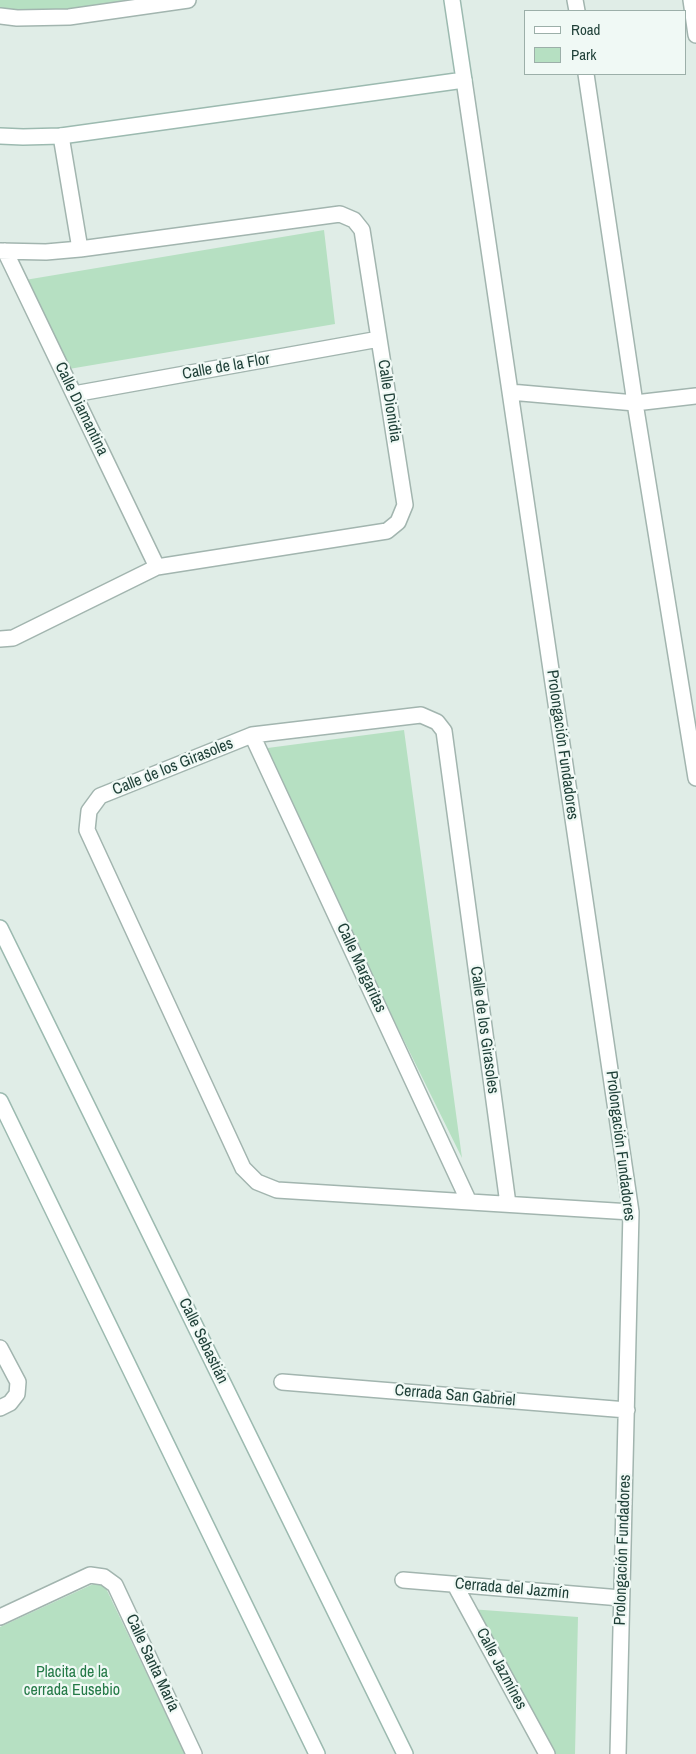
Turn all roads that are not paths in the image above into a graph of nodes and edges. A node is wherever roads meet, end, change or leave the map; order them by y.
1 (188, 0) edge
2 (452, 0) edge
3 (691, 0) edge
4 (130, 5) edge
5 (0, 16) edge
6 (696, 35) edge
7 (586, 75) edge
8 (464, 80) junction
9 (0, 136) edge
10 (61, 136) junction
11 (80, 249) junction
12 (2, 251) edge
13 (379, 339) junction
14 (510, 392) junction
15 (74, 394) junction
16 (696, 396) edge
17 (635, 403) junction
18 (157, 567) junction
19 (0, 638) edge
20 (252, 735) junction
21 (696, 778) edge
22 (0, 928) edge
23 (0, 1100) edge
24 (469, 1202) junction
25 (508, 1204) junction
26 (631, 1212) junction
27 (0, 1348) edge
28 (282, 1382) dead end
29 (0, 1408) edge
30 (628, 1410) junction
31 (403, 1580) dead end
32 (455, 1585) junction
33 (621, 1598) junction
34 (0, 1617) edge
35 (194, 1754) edge
36 (317, 1754) edge
37 (405, 1754) edge
38 (547, 1754) edge
39 (618, 1754) edge

1 - 4 street
2 - 8 street, Prolongación Fundadores
3 - 6 street
4 - 5 street
7 - 17 street
8 - 10 street
8 - 14 street, Prolongación Fundadores
9 - 10 street
10 - 11 street
11 - 12 street, Calle Dionidia
11 - 13 street, Calle Dionidia
12 - 15 street, Calle Diamantina
13 - 15 street, Calle de la Flor
13 - 18 street, Calle Dionidia
14 - 17 street
14 - 26 street, Prolongación Fundadores
15 - 18 street, Calle Diamantina
16 - 17 street
17 - 21 street
18 - 19 street, Calle Dionidia
20 - 24 street, Calle Margaritas
20 - 24 street, Calle de los Girasoles
20 - 25 street, Calle de los Girasoles
22 - 37 street, Calle Sebastián
23 - 36 street
24 - 25 street, Calle de los Girasoles
25 - 26 street, Calle de los Girasoles
26 - 30 street, Prolongación Fundadores
27 - 29 street
28 - 30 street, Cerrada San Gabriel
30 - 33 street, Prolongación Fundadores
31 - 32 street, Cerrada del Jazmín
32 - 33 street, Cerrada del Jazmín
32 - 38 street, Calle Jazmínes
33 - 39 street, Prolongación Fundadores
34 - 35 street, Calle Santa María

